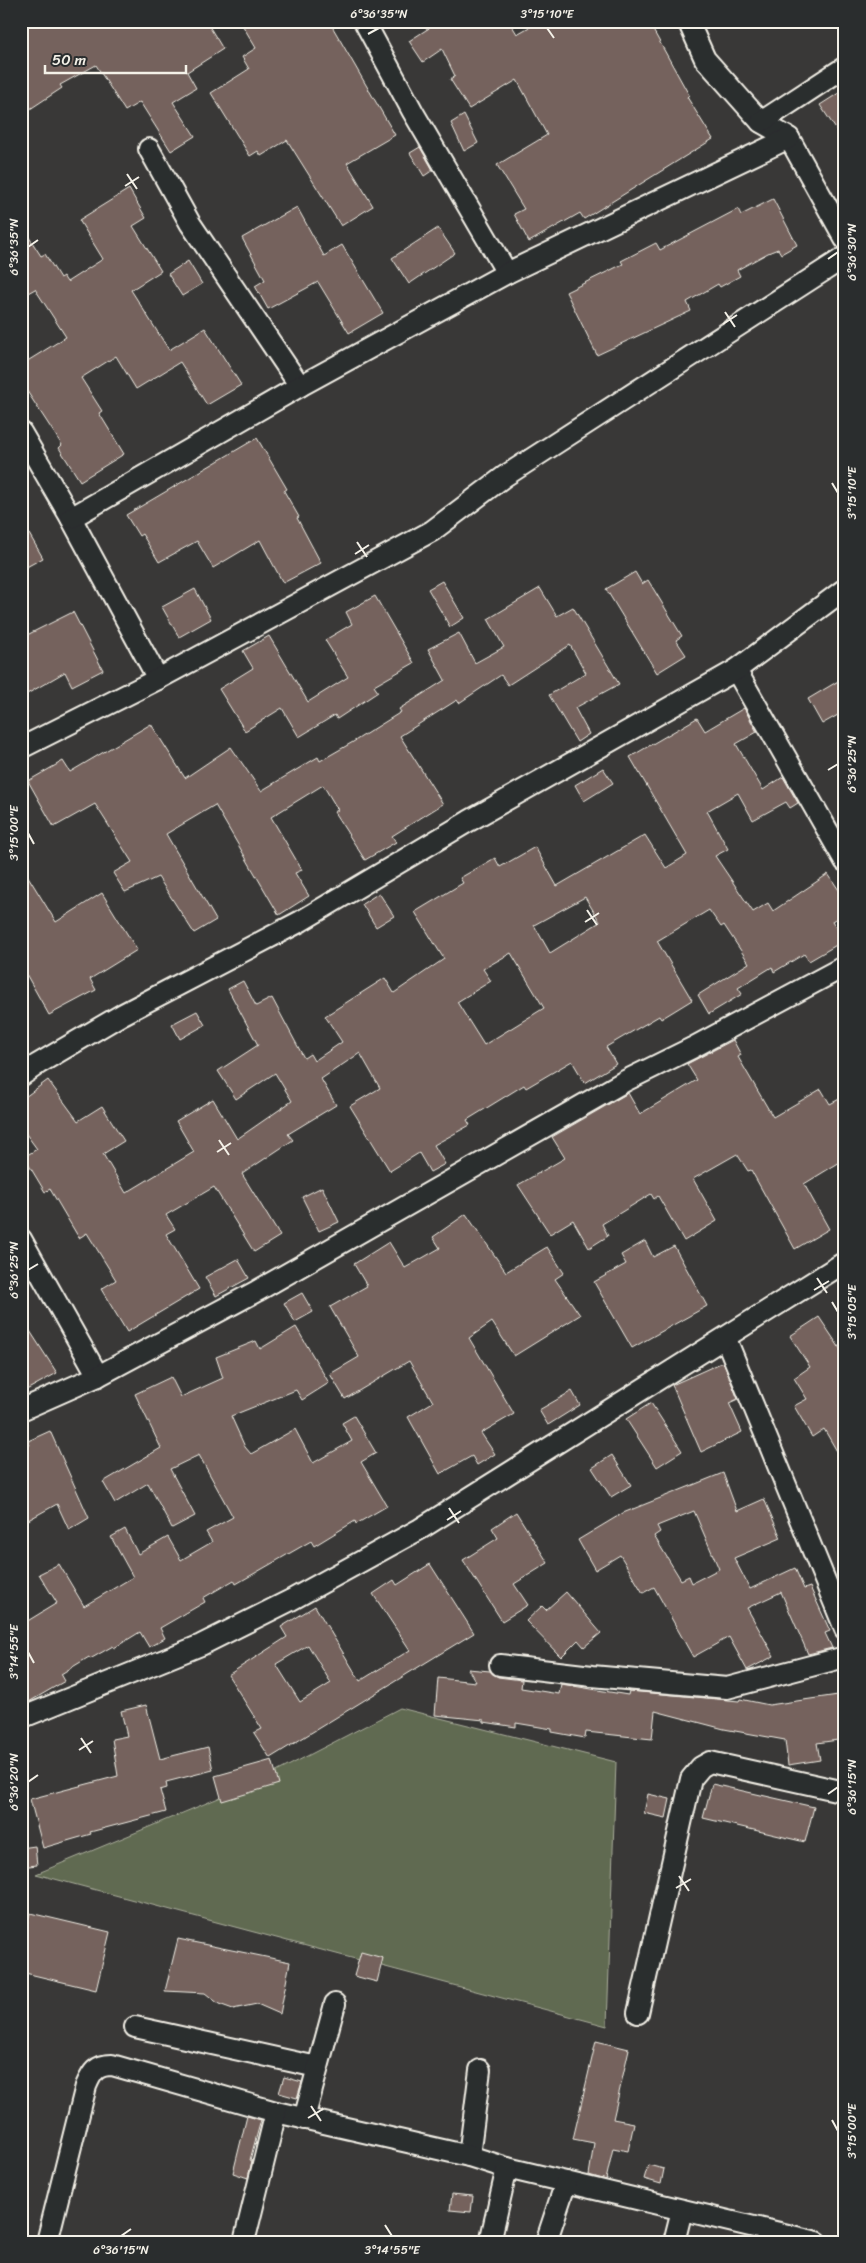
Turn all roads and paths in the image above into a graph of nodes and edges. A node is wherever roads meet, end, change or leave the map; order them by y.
1 (364, 21) edge
2 (688, 21) edge
3 (845, 67) edge
4 (761, 122) junction
5 (790, 138) junction
6 (150, 149) dead end
7 (845, 239) edge
8 (845, 257) edge
9 (507, 273) junction
10 (300, 386) junction
11 (21, 432) edge
12 (71, 518) junction
13 (845, 589) edge
14 (736, 670) junction
15 (158, 679) junction
16 (21, 748) edge
17 (845, 861) edge
18 (845, 966) edge
19 (21, 1076) edge
20 (21, 1239) edge
21 (845, 1262) edge
22 (726, 1339) junction
23 (98, 1376) junction
24 (21, 1410) edge
25 (845, 1629) edge
26 (845, 1657) edge
27 (500, 1665) dead end
28 (21, 1718) edge
29 (845, 1792) edge
30 (335, 2004) dead end
31 (638, 2013) dead end
32 (135, 2027) dead end
33 (317, 2067) junction
34 (480, 2070) dead end
35 (276, 2112) junction
36 (304, 2119) junction
37 (469, 2156) junction
38 (507, 2168) junction
39 (566, 2182) junction
40 (682, 2210) junction
41 (746, 2234) edge
42 (47, 2242) edge
43 (244, 2242) edge
44 (490, 2242) edge
45 (546, 2242) edge
46 (674, 2242) edge
47 (817, 2242) edge

1 - 9 street
2 - 4 street
3 - 4 street
4 - 5 street
5 - 7 street
5 - 9 street
6 - 10 street
8 - 15 street
9 - 10 street
10 - 12 street
11 - 12 street
12 - 15 street
13 - 14 street
14 - 17 street
14 - 19 street
15 - 16 street
18 - 23 street
20 - 23 street
21 - 22 street
22 - 25 street
22 - 28 street
23 - 24 street
26 - 27 street
29 - 31 street
30 - 33 street
32 - 33 street
33 - 36 street
34 - 37 street
35 - 36 street
35 - 42 street
35 - 43 street
36 - 37 street
37 - 38 street
38 - 39 street
38 - 44 street
39 - 40 street
39 - 45 street
40 - 41 street
40 - 46 street
41 - 47 street

